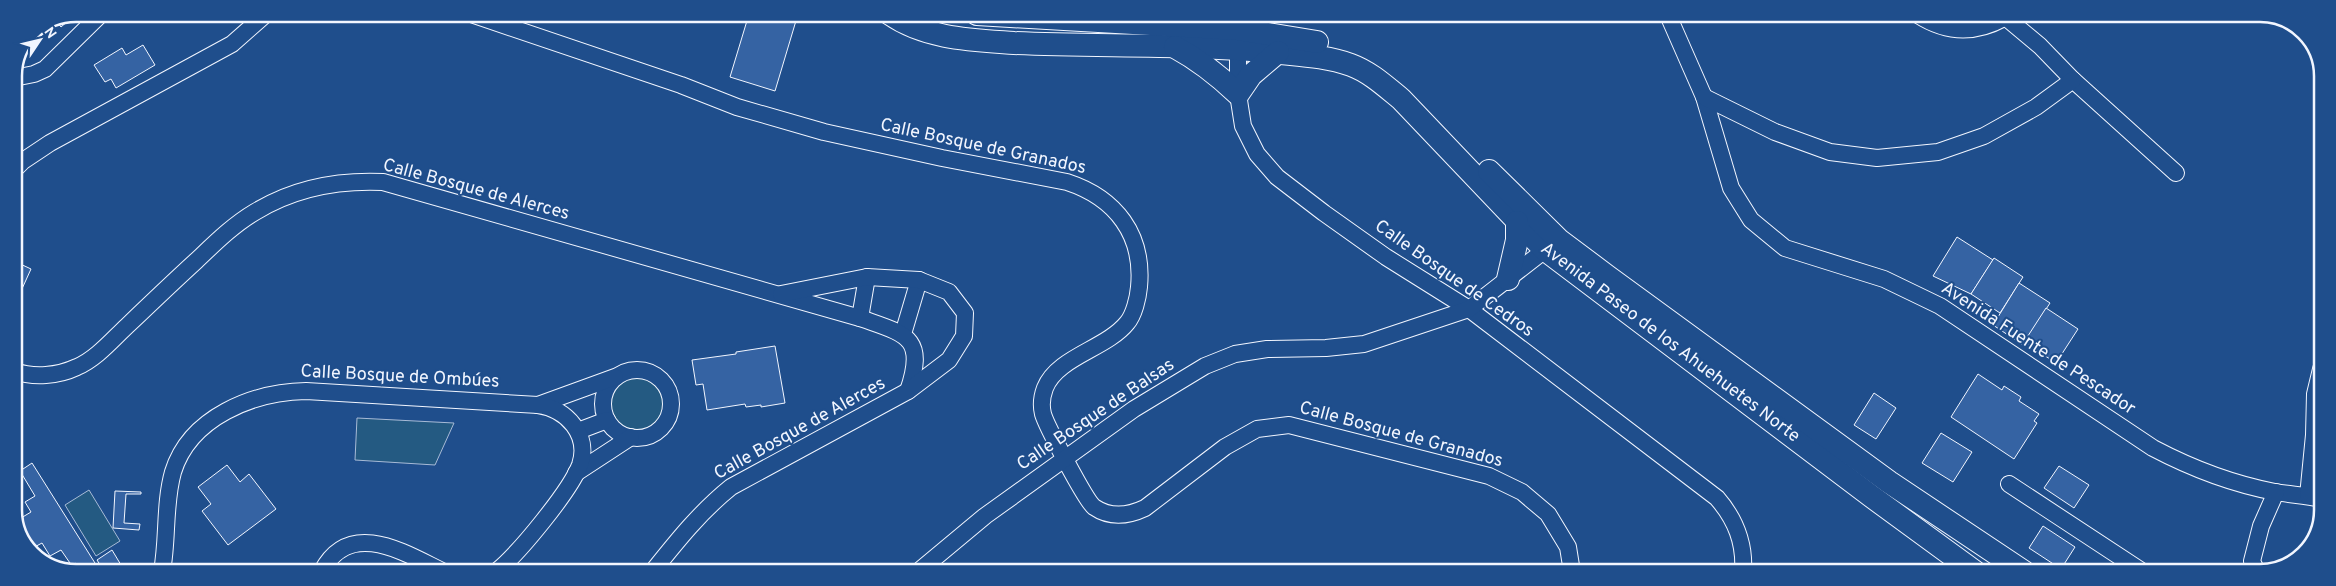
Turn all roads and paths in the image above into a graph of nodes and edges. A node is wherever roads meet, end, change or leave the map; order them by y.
1 (94, 22) edge
2 (257, 22) edge
3 (495, 22) edge
4 (908, 22) edge
5 (1061, 22) edge
6 (1671, 22) edge
7 (1930, 22) edge
8 (1992, 22) edge
9 (2011, 22) edge
10 (1238, 39) junction
11 (1172, 46) junction
12 (1278, 52) junction
13 (22, 76) edge
14 (2073, 80) junction
15 (1238, 94) junction
16 (1704, 97) junction
17 (22, 162) edge
18 (2176, 173) dead end
19 (1517, 222) junction
20 (1551, 245) junction
21 (867, 277) junction
22 (1508, 279) junction
23 (919, 280) junction
24 (776, 295) junction
25 (1469, 309) junction
26 (860, 318) junction
27 (904, 334) junction
28 (23, 373) edge
29 (615, 378) junction
30 (908, 391) junction
31 (538, 405) junction
32 (607, 420) junction
33 (578, 432) junction
34 (631, 438) junction
35 (1066, 459) junction
36 (576, 473) junction
37 (2009, 484) dead end
38 (2276, 492) junction
39 (2314, 497) edge
40 (163, 564) edge
41 (327, 564) edge
42 (428, 564) edge
43 (504, 564) edge
44 (659, 564) edge
45 (928, 564) edge
46 (1571, 564) edge
47 (1742, 564) edge
48 (1964, 564) edge
49 (2012, 564) edge
50 (2130, 564) edge
51 (2253, 564) edge

1 - 13 street
2 - 17 street
3 - 35 street, Calle Bosque de Granados
4 - 11 street, Avenida Paseo de los Ahuehuetes Norte
5 - 10 street, Avenida Paseo de los Ahuehuetes Norte
6 - 16 street, Avenida Fuente de Pescador
7 - 8 street
9 - 14 street
10 - 11 street, Avenida Paseo de los Ahuehuetes Norte
10 - 12 street, Avenida Paseo de los Ahuehuetes Norte
10 - 15 street, Calle Bosque de Cedros
10 - 20 street, Avenida Paseo de los Ahuehuetes Norte
11 - 15 street
12 - 15 street
12 - 19 street, Avenida Paseo de los Ahuehuetes Norte
14 - 16 street
14 - 18 street
15 - 25 street, Calle Bosque de Cedros
16 - 38 street, Avenida Fuente de Pescador
19 - 20 street, Avenida Paseo de los Ahuehuetes Norte
19 - 22 street
20 - 22 street, Calle Bosque de Balsas
20 - 48 street, Avenida Paseo de los Ahuehuetes Norte
20 - 49 street, Avenida Paseo de los Ahuehuetes Norte
21 - 23 street, Calle Bosque de Alerces
21 - 24 street, Calle Bosque de Alerces
21 - 26 street
22 - 25 street, Calle Bosque de Balsas
23 - 27 street
23 - 30 street, Calle Bosque de Alerces
24 - 26 street, Calle Bosque de Alerces
24 - 28 street, Calle Bosque de Alerces
25 - 35 street, Calle Bosque de Balsas
25 - 47 street, Calle Bosque de Cedros
26 - 27 street, Calle Bosque de Alerces
27 - 30 street, Calle Bosque de Alerces
29 - 31 street
29 - 32 street
29 - 34 street
30 - 44 street, Calle Bosque de Alerces
31 - 33 street, Calle Bosque de Ombúes
31 - 40 street, Calle Bosque de Ombúes
32 - 33 street
32 - 34 street
33 - 36 street
34 - 36 street
35 - 45 street, Calle Bosque de Balsas
35 - 46 street, Calle Bosque de Granados
36 - 43 street
37 - 50 street
38 - 39 street, Avenida Fuente de Pescador
38 - 51 street
41 - 42 street

